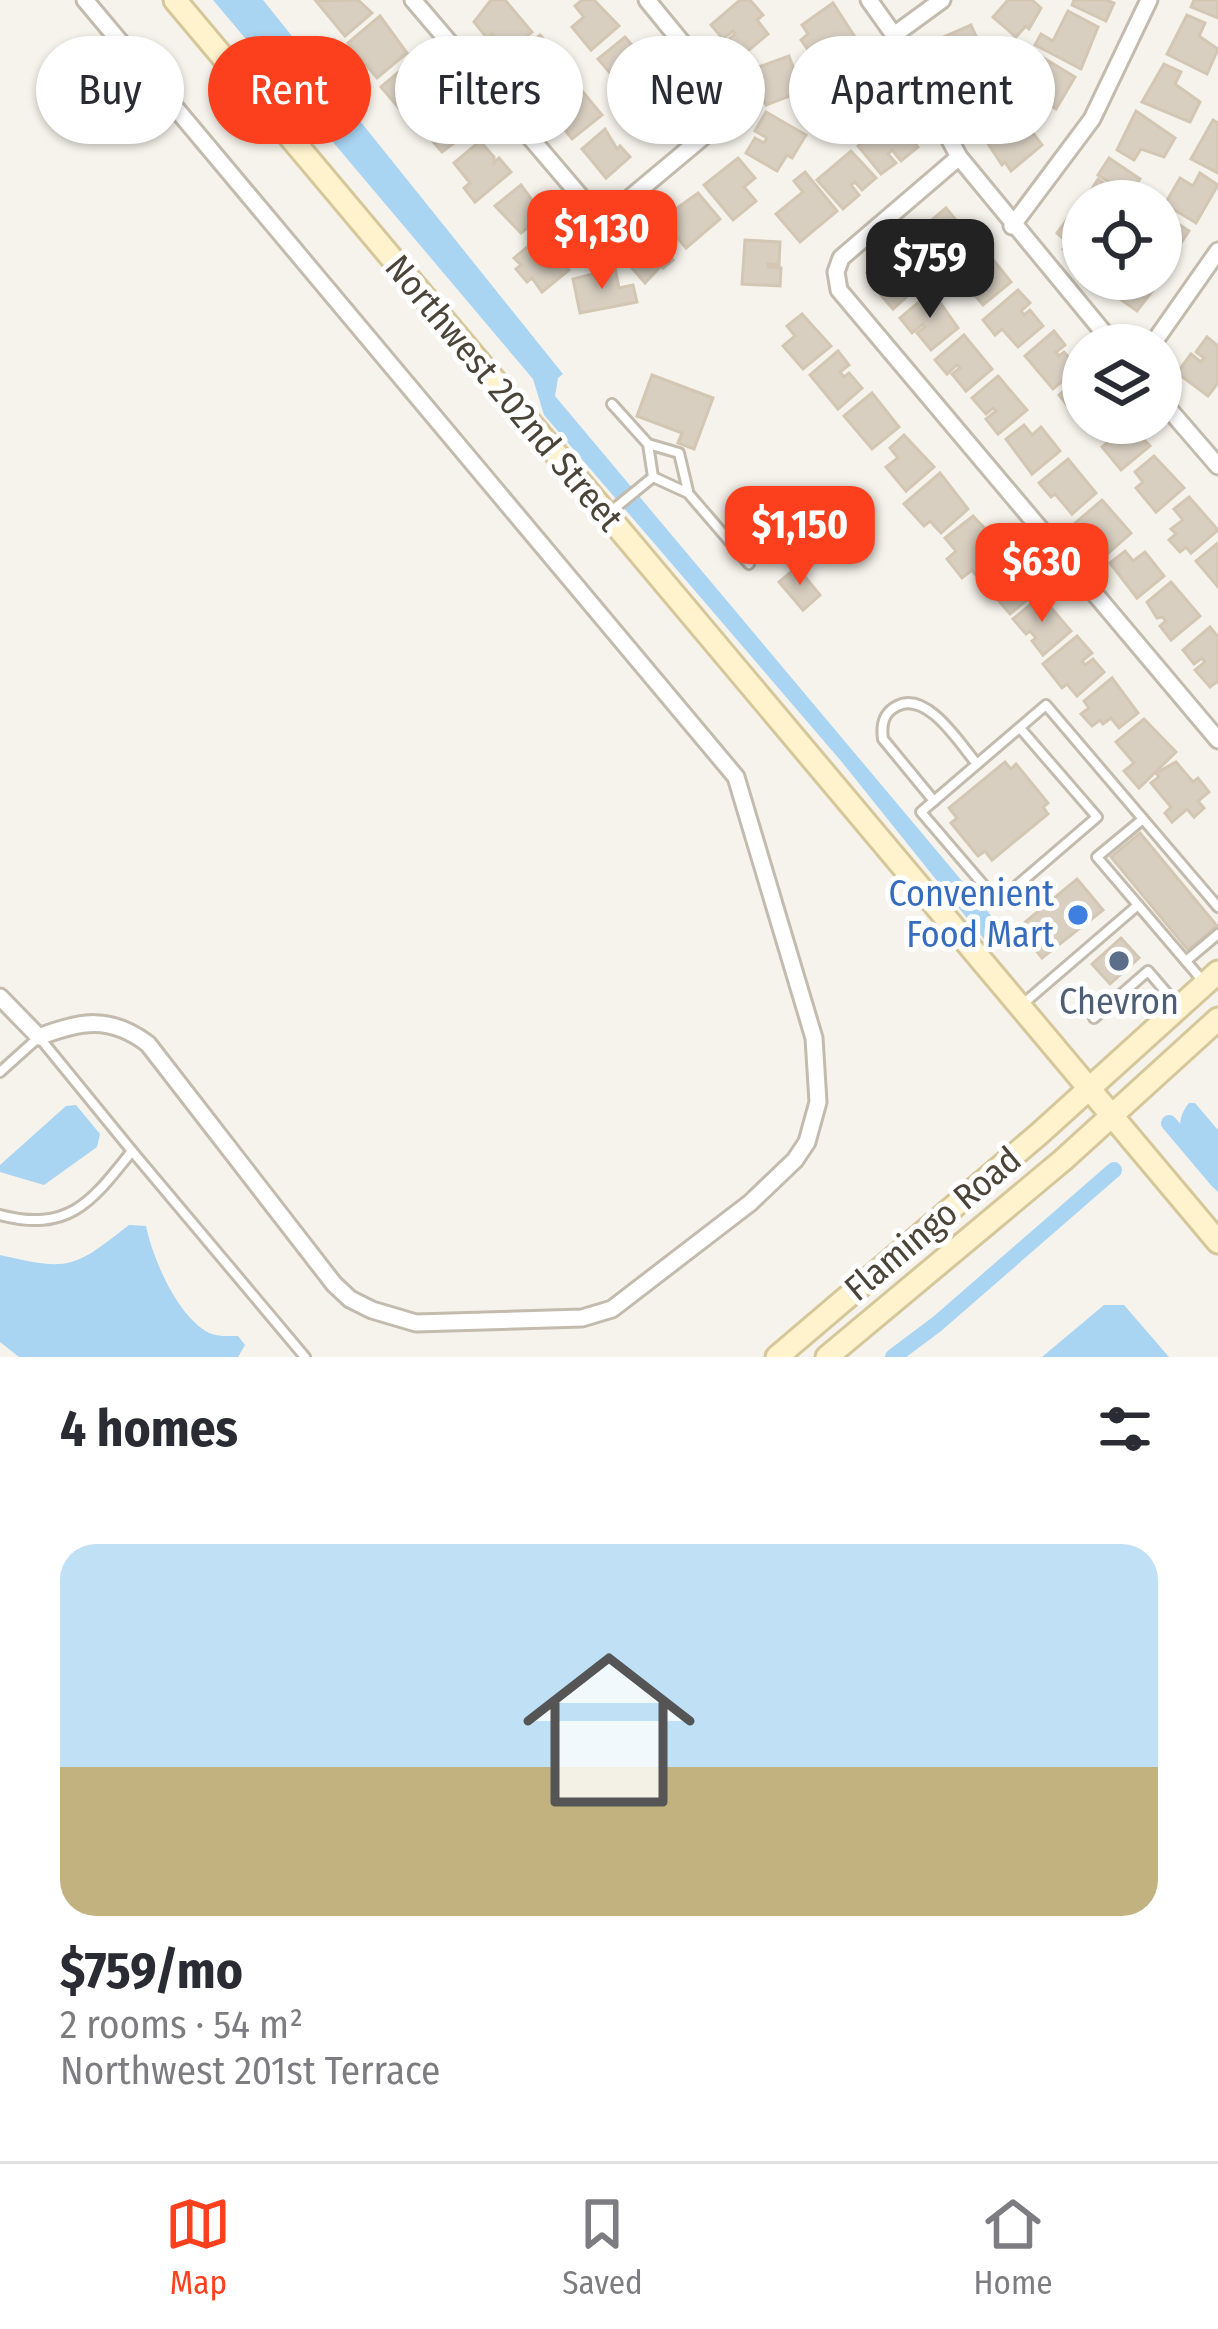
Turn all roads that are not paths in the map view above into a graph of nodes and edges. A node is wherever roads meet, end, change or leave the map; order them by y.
1 (85, 0) edge
2 (175, 0) edge
3 (412, 0) edge
4 (647, 0) edge
5 (869, 0) edge
6 (942, 0) edge
7 (1149, 0) edge
8 (894, 35) junction
9 (959, 157) junction
10 (1012, 226) junction
11 (1218, 250) edge
12 (1096, 324) edge
13 (1167, 324) edge
14 (612, 404) dead end
15 (1182, 424) edge
16 (648, 444) junction
17 (1218, 466) edge
18 (653, 477) junction
19 (688, 493) junction
20 (612, 511) junction
21 (749, 564) dead end
22 (1020, 728) junction
23 (1218, 740) edge
24 (977, 764) junction
25 (934, 801) junction
26 (1143, 818) junction
27 (1138, 905) junction
28 (1218, 907) edge
29 (1218, 934) edge
30 (1186, 961) junction
31 (1212, 978) edge
32 (0, 997) edge
33 (1019, 1007) junction
34 (1179, 1007) junction
35 (1094, 1018) dead end
36 (1218, 1019) edge
37 (39, 1037) junction
38 (0, 1072) edge
39 (1088, 1090) junction
40 (1112, 1117) junction
41 (131, 1151) junction
42 (0, 1215) edge
43 (1218, 1242) edge
44 (299, 1355) edge
45 (777, 1357) edge
46 (827, 1357) edge

1 - 37 street
2 - 20 street, Northwest 202nd Street
3 - 4 street
5 - 8 street
6 - 8 street
7 - 10 street
8 - 9 street
9 - 10 street
9 - 23 street
10 - 12 street
11 - 13 street
14 - 16 lane
15 - 17 street
16 - 18 lane
16 - 19 lane
18 - 19 lane
18 - 20 lane
19 - 21 lane
20 - 33 street, Northwest 202nd Street
22 - 24 lane
22 - 25 lane
22 - 26 lane
24 - 25 lane
24 - 25 lane
26 - 27 lane
26 - 28 lane
27 - 30 lane
27 - 33 lane
29 - 30 lane
30 - 31 lane
31 - 34 street, Flamingo Road
32 - 37 street
33 - 39 street, Northwest 202nd Street
34 - 35 lane
34 - 39 street, Flamingo Road
36 - 40 street, Flamingo Road
37 - 38 lane
37 - 41 lane
39 - 40 street, Northwest 202nd Street
39 - 45 street, Flamingo Road
40 - 43 street, Northwest 202nd Street
40 - 46 street, Flamingo Road
41 - 42 lane
41 - 44 lane

